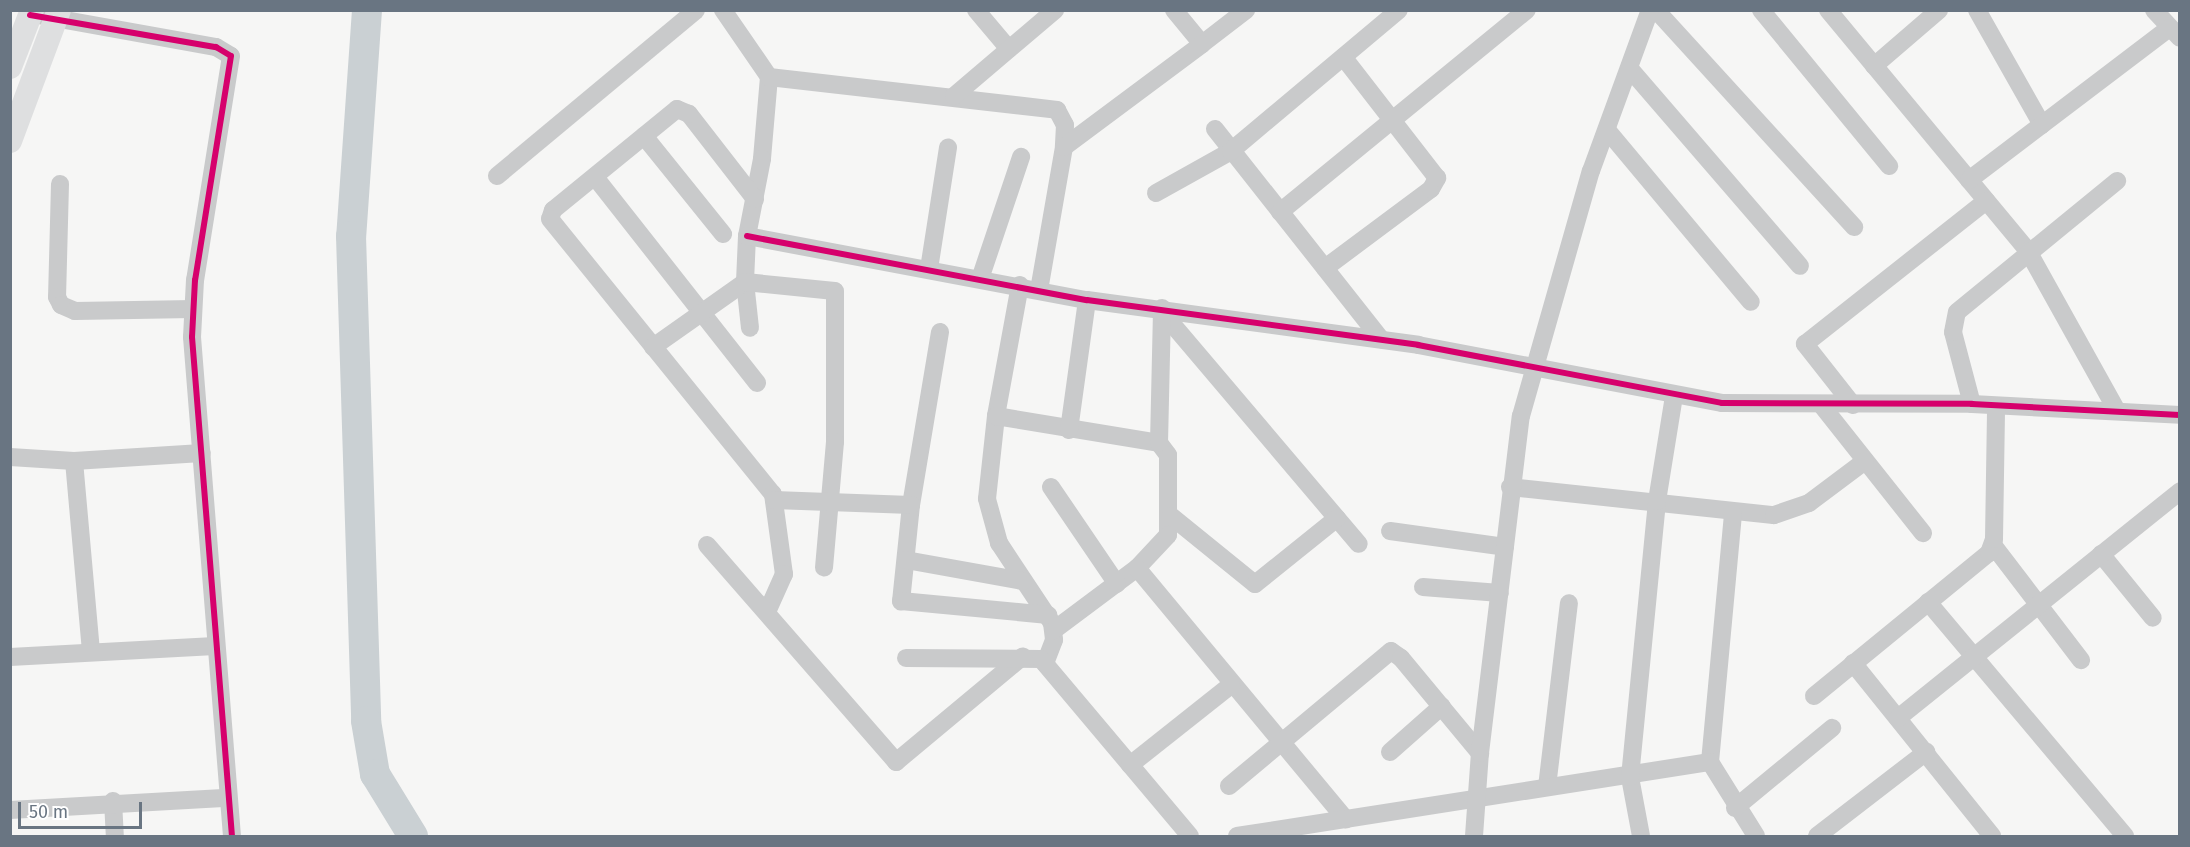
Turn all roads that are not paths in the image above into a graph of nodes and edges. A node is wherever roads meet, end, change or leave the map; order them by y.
1 (696, 10) edge
2 (723, 10) edge
3 (976, 10) edge
4 (1055, 10) edge
5 (1174, 10) edge
6 (1246, 10) edge
7 (1399, 10) edge
8 (1527, 10) edge
9 (1650, 10) edge
10 (1656, 10) edge
11 (1761, 10) edge
12 (1828, 10) edge
13 (1939, 10) edge
14 (1977, 10) edge
15 (2154, 10) edge
16 (31, 13) edge
17 (58, 14) edge
18 (2174, 33) edge
19 (1202, 44) junction
20 (1009, 49) junction
21 (1343, 57) junction
22 (1874, 66) junction
23 (10, 67) edge
24 (1630, 69) junction
25 (769, 76) junction
26 (954, 96) junction
27 (1394, 121) junction
28 (2042, 125) junction
29 (1215, 129) dead end
30 (1607, 130) junction
31 (644, 136) junction
32 (10, 141) edge
33 (948, 147) dead end
34 (1064, 147) junction
35 (1231, 151) junction
36 (1022, 157) dead end
37 (1889, 166) dead end
38 (497, 176) dead end
39 (595, 177) junction
40 (1969, 180) junction
41 (2117, 181) dead end
42 (60, 184) dead end
43 (1156, 193) dead end
44 (755, 199) junction
45 (1986, 201) junction
46 (1280, 212) junction
47 (1854, 226) dead end
48 (723, 234) dead end
49 (747, 236) junction
50 (2028, 251) junction
51 (1800, 266) dead end
52 (1325, 268) junction
53 (929, 269) junction
54 (980, 279) junction
55 (745, 282) junction
56 (1020, 285) junction
57 (1040, 291) junction
58 (1087, 300) junction
59 (1751, 302) dead end
60 (193, 309) junction
61 (1162, 310) junction
62 (700, 313) junction
63 (750, 328) dead end
64 (940, 332) dead end
65 (1381, 339) junction
66 (653, 347) junction
67 (1533, 368) junction
68 (757, 383) dead end
69 (1674, 396) junction
70 (1972, 404) junction
71 (1853, 405) junction
72 (1996, 406) junction
73 (1823, 407) junction
74 (2116, 409) junction
75 (2180, 415) edge
76 (996, 416) junction
77 (1069, 430) junction
78 (1159, 443) junction
79 (202, 453) junction
80 (10, 457) edge
81 (74, 461) junction
82 (1865, 461) junction
83 (1051, 487) dead end
84 (1510, 487) junction
85 (2180, 491) edge
86 (774, 500) junction
87 (1657, 501) junction
88 (832, 503) junction
89 (911, 505) junction
90 (1733, 514) junction
91 (1171, 516) junction
92 (1337, 518) junction
93 (1390, 531) dead end
94 (1923, 533) dead end
95 (1359, 544) dead end
96 (707, 545) dead end
97 (1993, 546) junction
98 (1505, 547) junction
99 (2101, 554) junction
100 (906, 560) junction
101 (824, 568) dead end
102 (1137, 568) junction
103 (1023, 581) junction
104 (1117, 584) junction
105 (1423, 587) dead end
106 (1500, 593) junction
107 (1928, 602) junction
108 (1569, 603) dead end
109 (2038, 604) junction
110 (767, 612) junction
111 (2152, 618) dead end
112 (1051, 622) junction
113 (215, 646) junction
114 (91, 650) junction
115 (1023, 656) junction
116 (10, 657) edge
117 (1974, 657) junction
118 (906, 658) dead end
119 (2081, 660) dead end
120 (1045, 663) junction
121 (1853, 663) junction
122 (1231, 685) junction
123 (1814, 696) dead end
124 (1442, 706) junction
125 (1898, 718) junction
126 (1832, 728) dead end
127 (1281, 741) junction
128 (1390, 752) dead end
129 (1926, 752) junction
130 (1479, 753) junction
131 (1710, 762) junction
132 (1130, 765) junction
133 (1630, 777) junction
134 (1229, 786) dead end
135 (1547, 787) junction
136 (1478, 795) junction
137 (228, 798) junction
138 (113, 801) junction
139 (1735, 808) junction
140 (10, 810) edge
141 (1346, 820) junction
142 (1298, 832) edge
143 (115, 837) edge
144 (232, 837) edge
145 (1190, 837) edge
146 (1237, 837) edge
147 (1474, 837) edge
148 (1641, 837) edge
149 (1756, 837) edge
150 (1817, 837) edge
151 (1992, 837) edge
152 (2125, 837) edge

1 - 38 street
2 - 25 street
3 - 20 street
4 - 20 street
5 - 19 street
6 - 19 street
7 - 21 street
8 - 27 street
9 - 24 street
10 - 47 street
11 - 37 street
12 - 22 street
13 - 22 street
14 - 28 street
15 - 18 street
16 - 17 street
16 - 23 main road
17 - 32 main road
17 - 60 street
18 - 28 street
19 - 34 street
20 - 26 street
21 - 27 street
21 - 35 street
22 - 40 street
24 - 30 street
24 - 51 street
25 - 26 street
25 - 44 street
26 - 34 street
27 - 46 street
27 - 52 street
28 - 40 street
29 - 35 street
30 - 59 street
30 - 67 street
31 - 39 street
31 - 44 street
31 - 48 street
33 - 53 street
34 - 57 street
35 - 43 street
35 - 46 street
36 - 54 street
39 - 62 street
39 - 66 street
40 - 45 street
41 - 50 street
42 - 60 street
44 - 49 street
45 - 50 street
45 - 71 street
46 - 52 street
49 - 53 street
49 - 55 street
50 - 70 street
50 - 74 street
52 - 65 street
53 - 54 street
54 - 56 street
55 - 62 street
55 - 63 street
55 - 88 street
56 - 57 street
56 - 76 street
57 - 58 street
58 - 61 street
58 - 77 street
60 - 79 street
61 - 65 street
61 - 78 street
61 - 92 street
62 - 66 street
62 - 68 street
64 - 89 street
65 - 67 street
66 - 86 street
67 - 69 street
67 - 84 street
69 - 73 street
69 - 87 street
70 - 71 street
70 - 72 street
71 - 73 street
72 - 74 street
72 - 97 street
73 - 82 street
74 - 75 street
76 - 77 street
76 - 103 street
77 - 78 street
78 - 91 street
79 - 81 street
79 - 113 street
80 - 81 street
81 - 114 street
82 - 90 street
82 - 94 street
83 - 104 street
84 - 87 street
84 - 98 street
85 - 99 street
86 - 88 street
86 - 110 street
87 - 90 street
87 - 133 street
88 - 89 street
88 - 101 street
89 - 100 street
90 - 131 street
91 - 92 street
91 - 102 street
92 - 95 street
93 - 98 street
96 - 110 street
97 - 107 street
97 - 109 street
98 - 106 street
99 - 109 street
99 - 111 street
100 - 103 street
100 - 112 street
102 - 104 street
102 - 122 street
103 - 112 street
104 - 112 street
105 - 106 street
106 - 130 street
107 - 117 street
107 - 121 street
108 - 135 street
109 - 117 street
109 - 119 street
110 - 115 street
112 - 120 street
113 - 114 street
113 - 137 street
114 - 116 street
115 - 118 street
115 - 120 street
117 - 125 street
117 - 152 street
120 - 132 street
121 - 123 street
121 - 125 street
122 - 127 street
122 - 132 street
124 - 127 street
124 - 128 street
124 - 130 street
125 - 129 street
126 - 139 street
127 - 134 street
127 - 141 street
129 - 150 street
129 - 151 street
130 - 136 street
131 - 133 street
131 - 139 street
132 - 145 street
133 - 135 street
133 - 148 street
135 - 136 street
136 - 141 street
136 - 147 street
137 - 138 street
137 - 144 street
138 - 140 street
138 - 143 street
139 - 149 street
141 - 142 street
142 - 146 street

